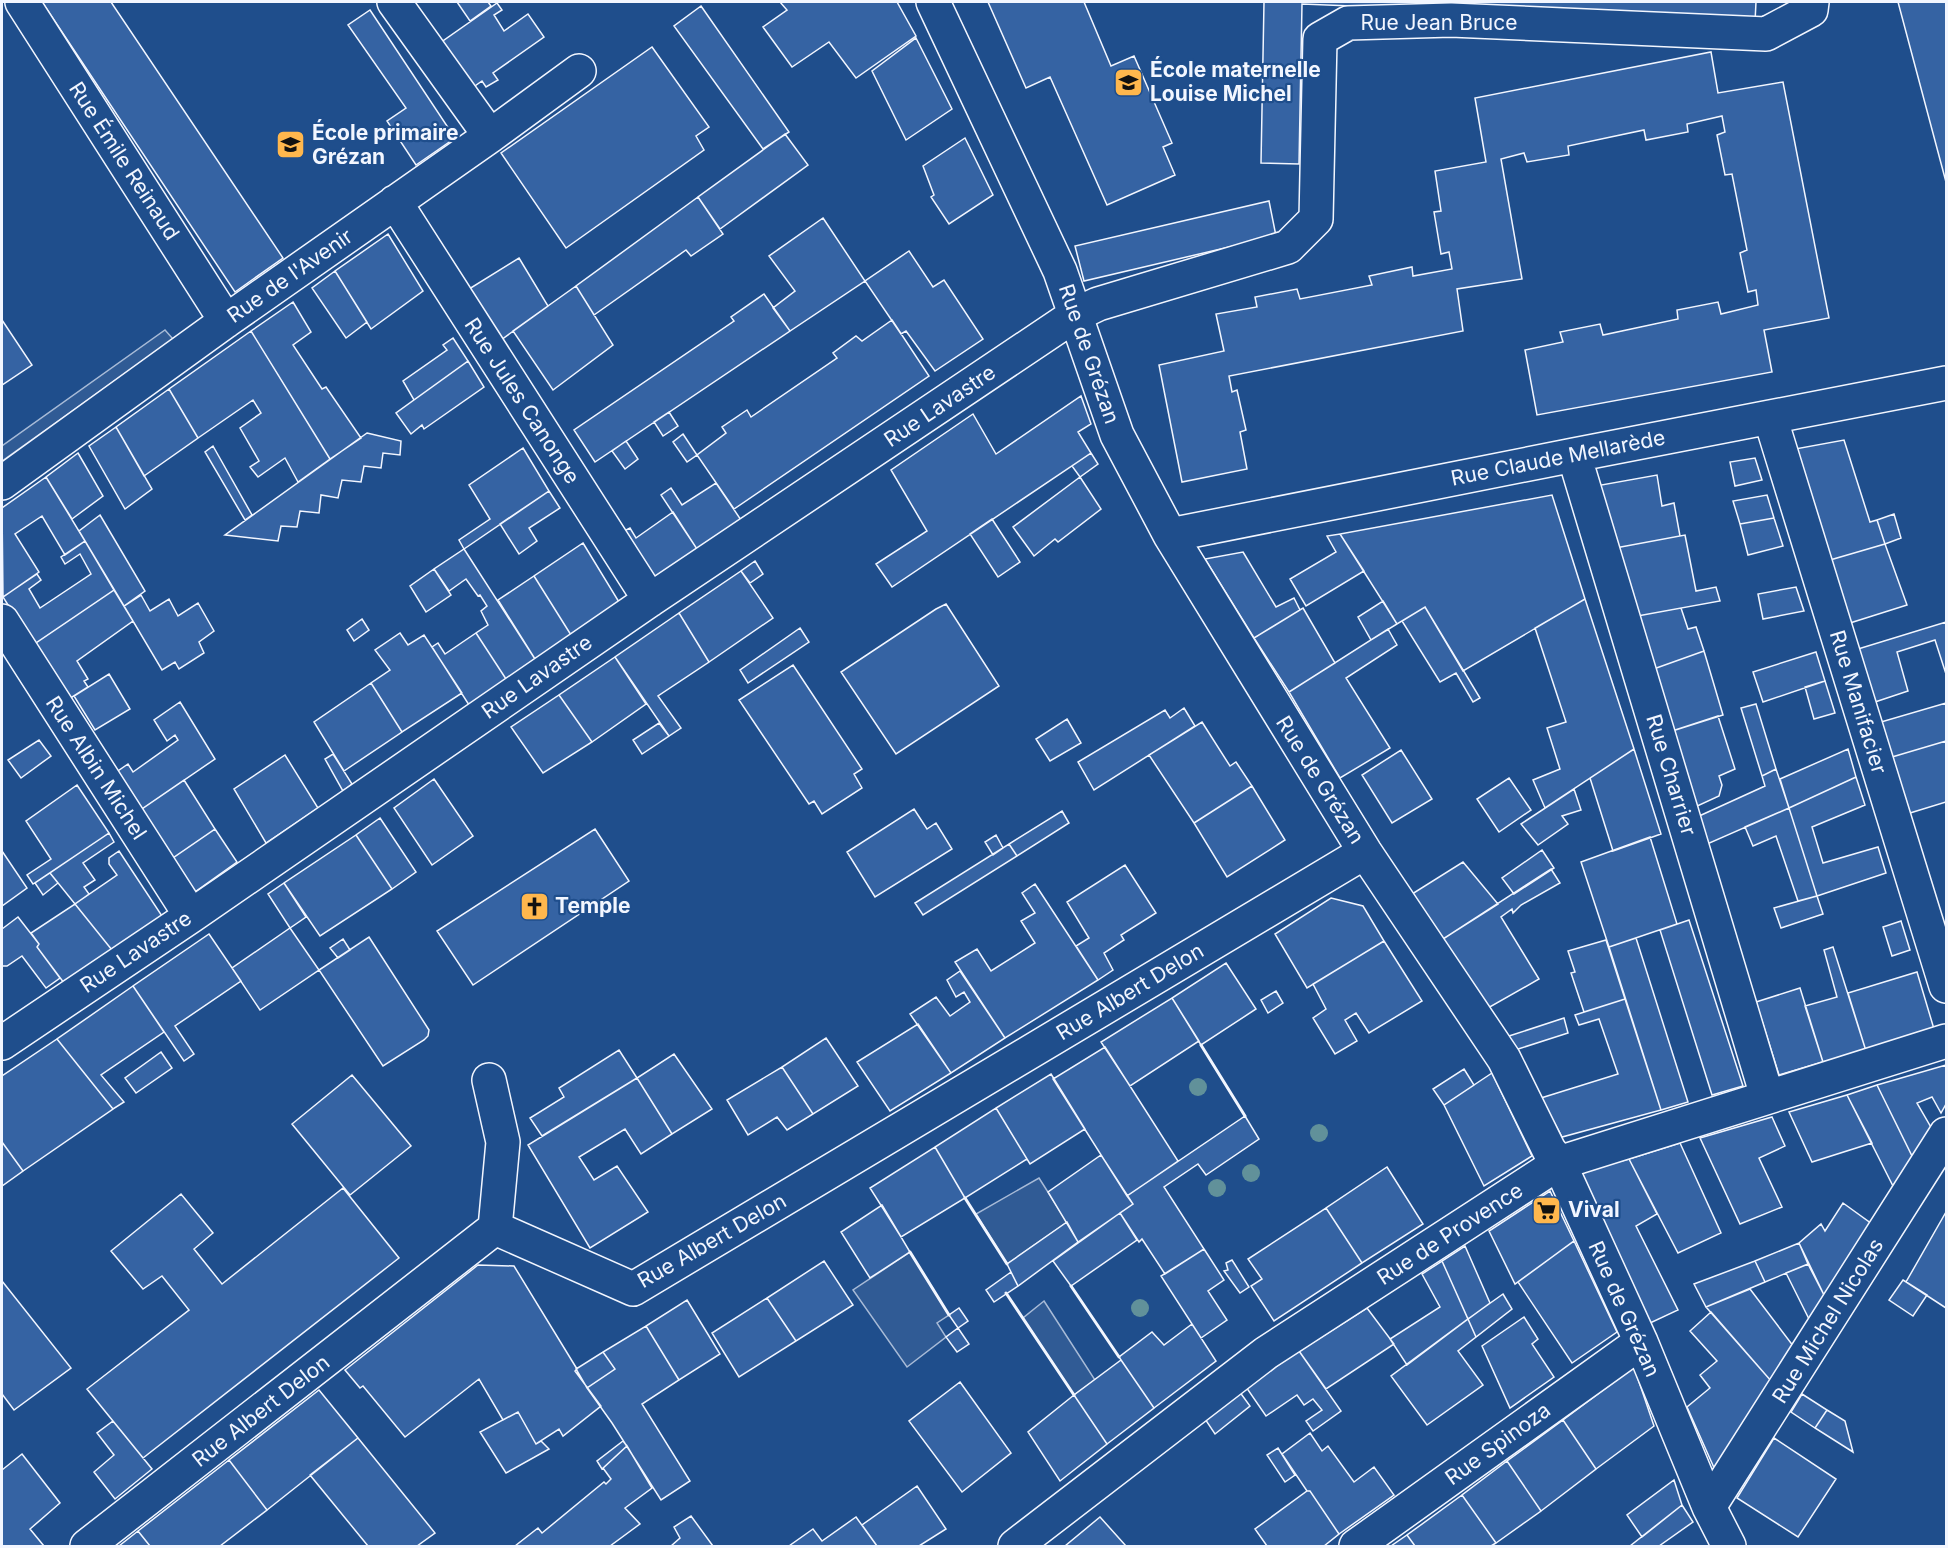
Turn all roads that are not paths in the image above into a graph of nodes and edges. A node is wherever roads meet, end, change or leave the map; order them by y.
1 (22, 2) edge
2 (394, 2) edge
3 (933, 2) edge
4 (1812, 2) edge
5 (579, 72) dead end
6 (490, 136) junction
7 (395, 202) junction
8 (1075, 315) junction
9 (226, 321) junction
10 (1947, 383) edge
11 (1770, 417) junction
12 (1574, 454) junction
13 (2, 483) edge
14 (1170, 536) junction
15 (650, 600) junction
16 (2, 621) edge
17 (1365, 852) junction
18 (191, 916) junction
19 (1947, 986) edge
20 (1947, 1041) edge
21 (2, 1043) edge
22 (489, 1080) dead end
23 (1767, 1096) junction
24 (1947, 1134) edge
25 (1559, 1163) junction
26 (495, 1228) junction
27 (1641, 1342) junction
28 (1709, 1507) junction
29 (1030, 1542) edge
30 (87, 1546) edge
31 (1356, 1546) edge
32 (1729, 1546) edge

1 - 9 street, Rue Émile Reinaud
2 - 6 street
3 - 8 street, Rue de Grézan
4 - 8 street, Rue Jean Bruce
5 - 6 street, Rue de l'Avenir
6 - 7 street, Rue de l'Avenir
7 - 9 street, Rue de l'Avenir
7 - 15 street, Rue Jules Canonge
8 - 14 street, Rue de Grézan
8 - 15 street, Rue Lavastre
9 - 13 street, Rue de l'Avenir
10 - 11 street, Rue Claude Mellarède
11 - 12 street, Rue Claude Mellarède
11 - 19 street, Rue Manifacier
12 - 14 street, Rue Claude Mellarède
12 - 23 street, Rue Charrier
14 - 17 street, Rue de Grézan
15 - 18 street, Rue Lavastre
16 - 18 street, Rue Albin Michel
17 - 25 street, Rue de Grézan
17 - 26 street, Rue Albert Delon
18 - 21 street, Rue Lavastre
20 - 23 street, Rue de Provence
22 - 26 street
23 - 25 street, Rue de Provence
24 - 28 street, Rue Michel Nicolas
25 - 27 street, Rue de Grézan
25 - 29 street, Rue de Provence
26 - 30 street, Rue Albert Delon
27 - 28 street, Rue de Grézan
27 - 31 street, Rue Spinoza
28 - 32 street, Rue de Grézan

